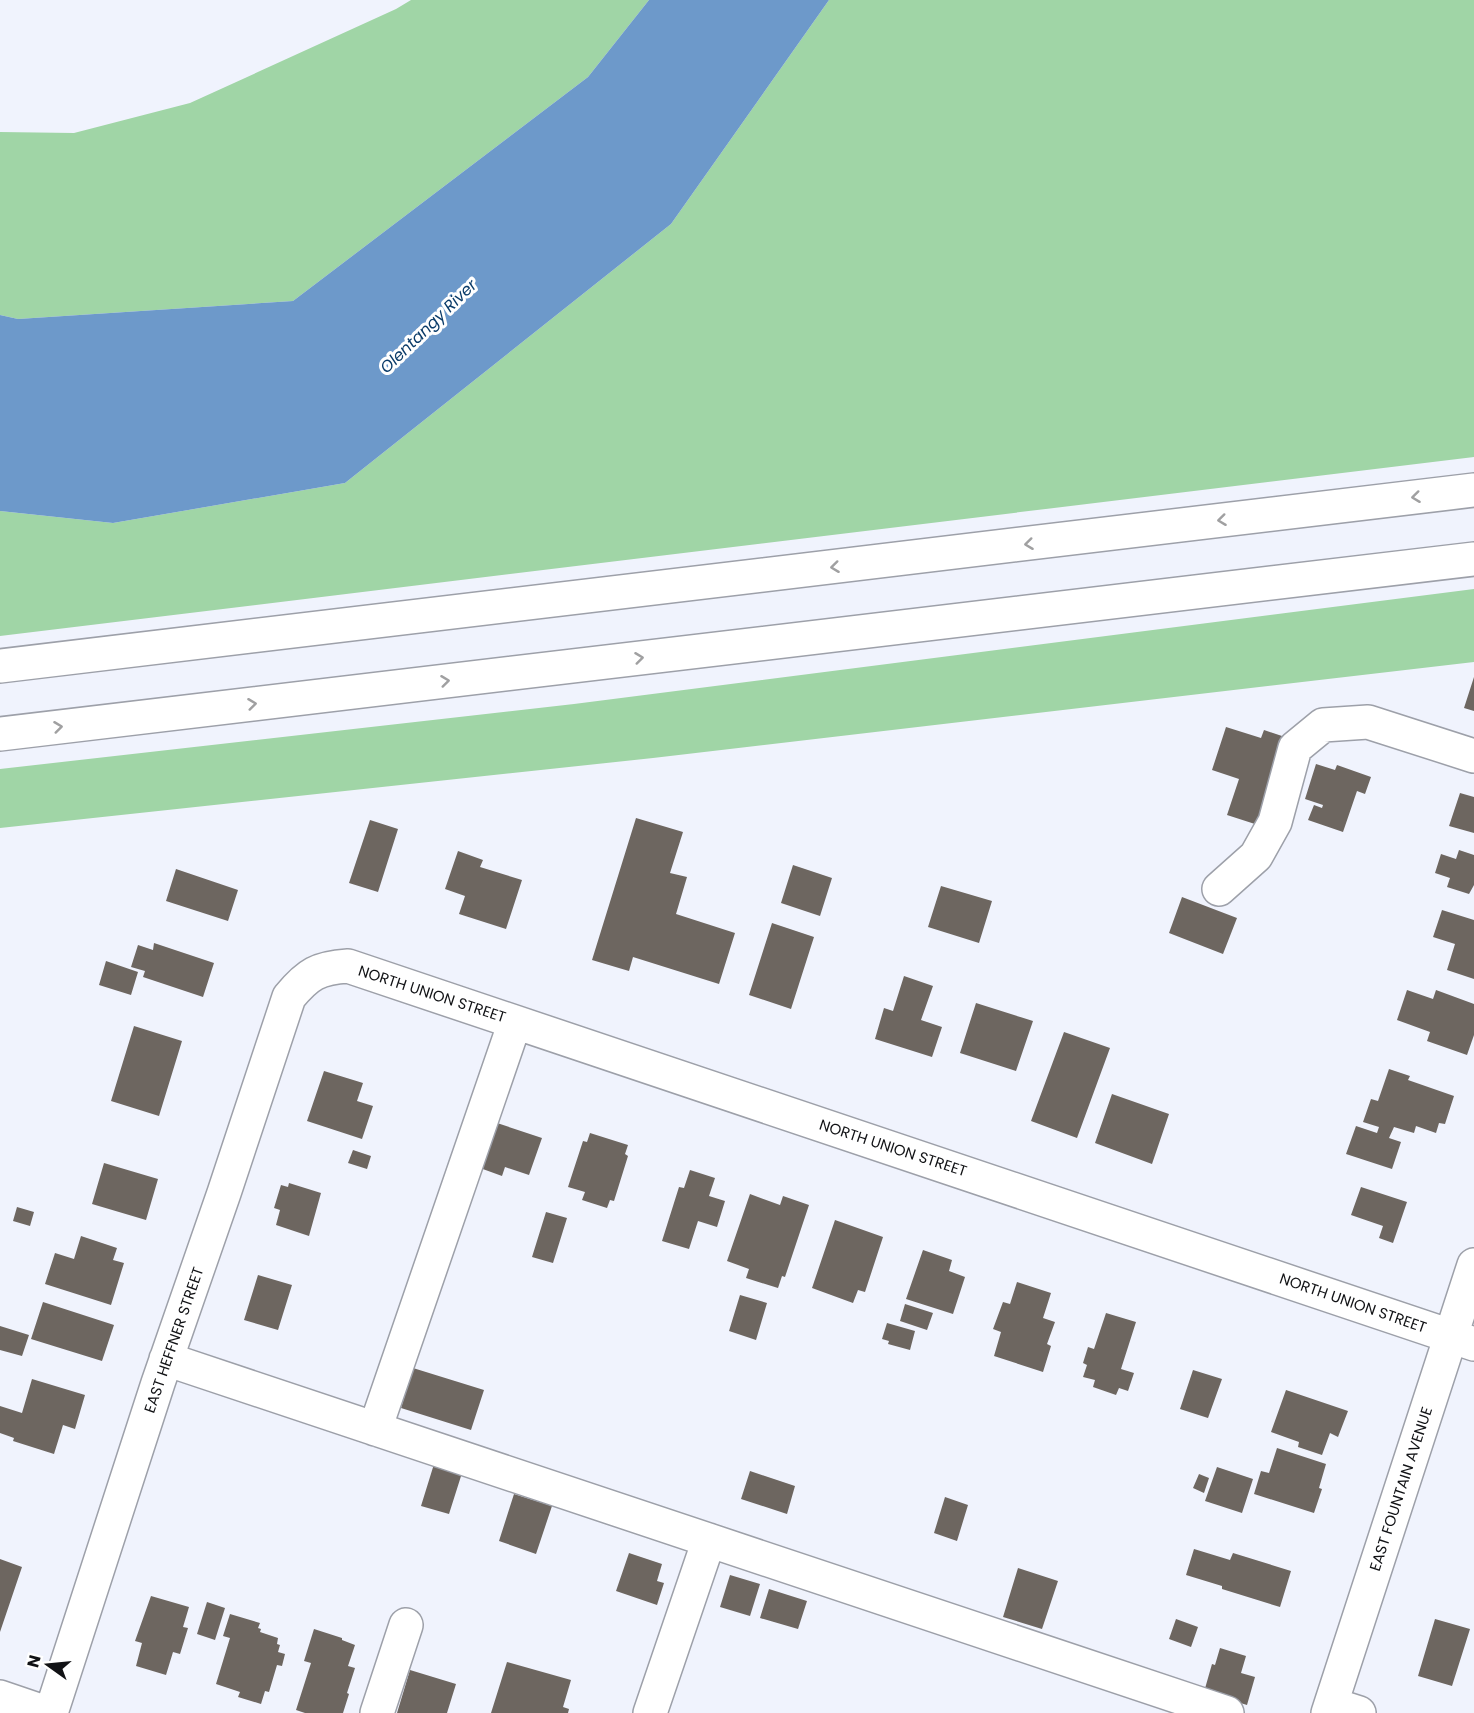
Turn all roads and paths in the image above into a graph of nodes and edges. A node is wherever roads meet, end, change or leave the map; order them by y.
1 (1474, 490) edge
2 (1474, 559) edge
3 (0, 666) edge
4 (0, 734) edge
5 (1474, 756) edge
6 (1219, 889) dead end
7 (310, 975) joint
8 (515, 1022) junction
9 (1474, 1265) edge
10 (1462, 1340) edge
11 (166, 1359) junction
12 (375, 1429) junction
13 (709, 1540) junction
14 (406, 1624) dead end
15 (0, 1697) edge
16 (1339, 1710) edge
17 (49, 1713) edge
18 (377, 1713) edge
19 (650, 1713) edge
20 (1227, 1713) edge

1 -> 3 main road
4 -> 2 main road
5 - 6 main road
7 - 8 main road, NORTH UNION STREET
7 - 11 main road, EAST HEFFNER STREET
8 - 10 main road, NORTH UNION STREET
8 - 12 main road
9 - 10 main road, EAST FOUNTAIN AVENUE
10 - 16 main road, EAST FOUNTAIN AVENUE
11 - 12 main road
11 - 17 main road, EAST HEFFNER STREET
12 - 13 main road
13 - 19 main road
13 - 20 main road
14 - 18 main road
15 - 17 main road

